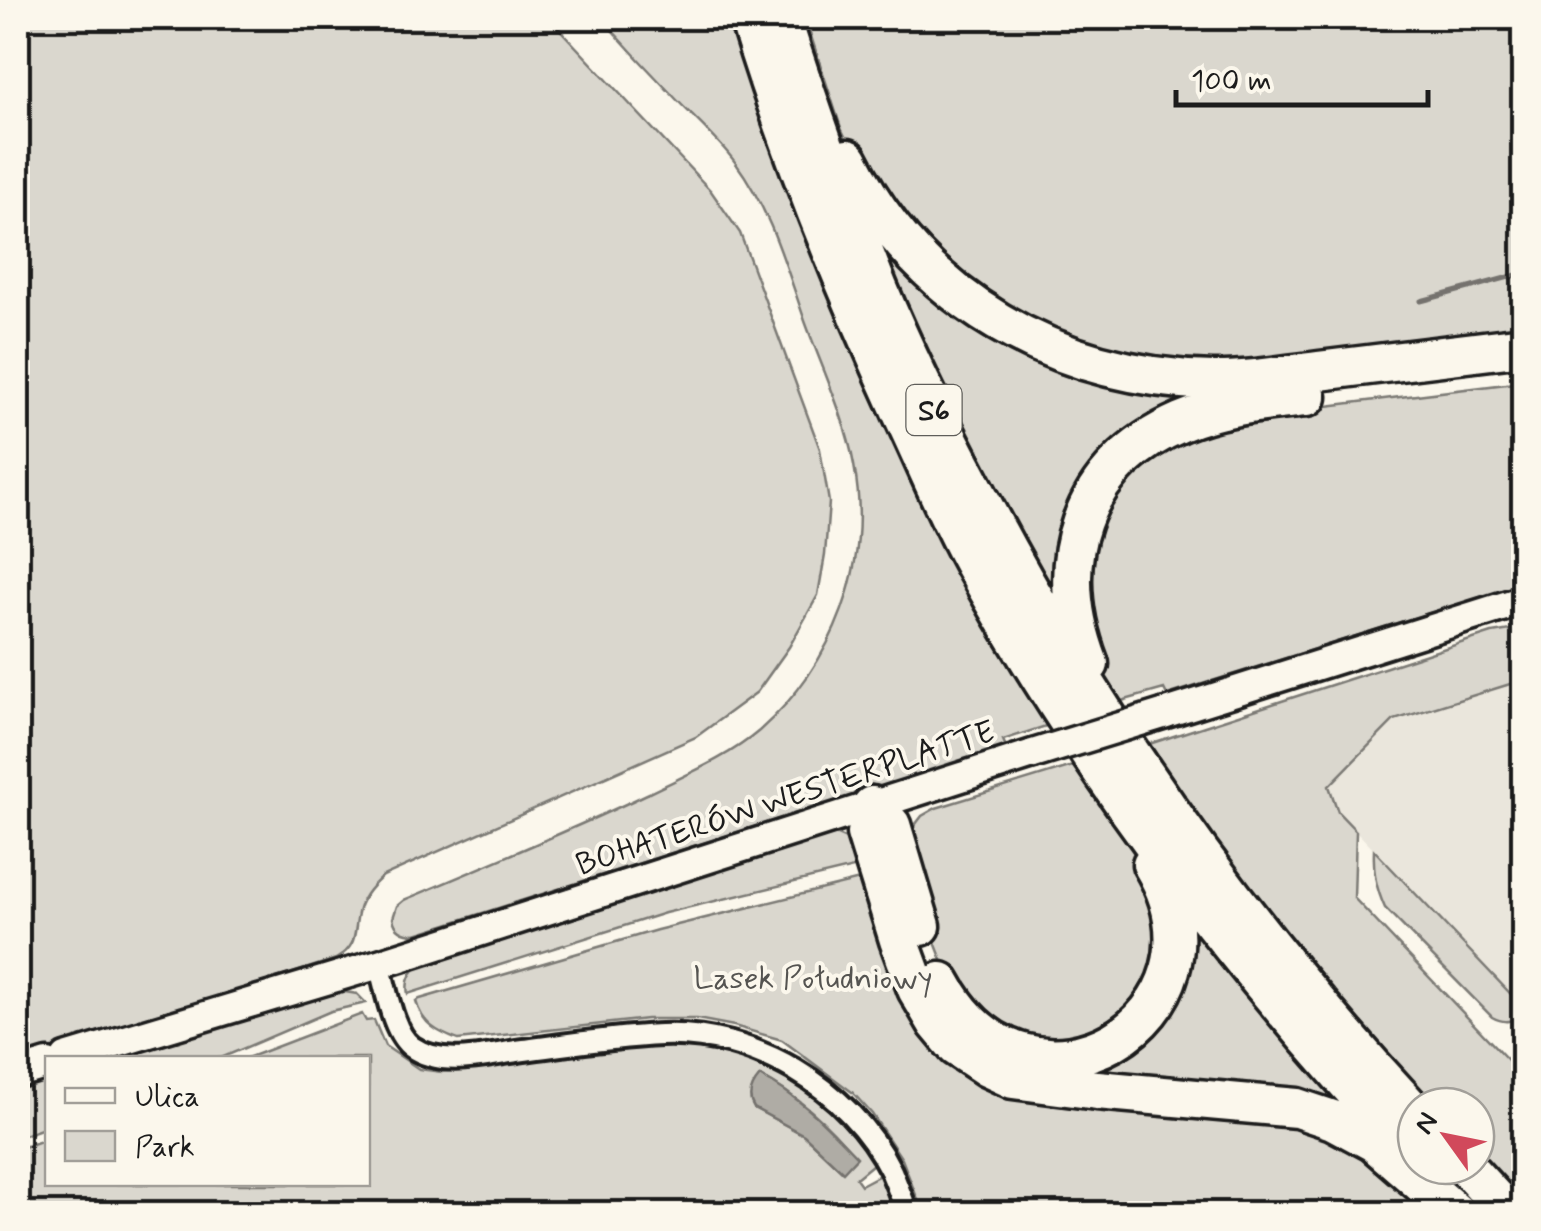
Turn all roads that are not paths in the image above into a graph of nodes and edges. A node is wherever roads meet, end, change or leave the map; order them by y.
1 (749, 18) edge
2 (781, 18) edge
3 (1524, 346) edge
4 (1524, 372) edge
5 (1524, 600) edge
6 (1099, 768) junction
7 (1144, 774) junction
8 (872, 806) junction
9 (380, 964) junction
10 (73, 1056) edge
11 (45, 1065) edge
12 (18, 1073) edge
13 (1396, 1091) edge
14 (1396, 1137) edge
15 (1442, 1186) edge
16 (1483, 1186) edge
17 (908, 1214) edge
18 (1456, 1214) edge
19 (1468, 1214) edge
20 (1509, 1214) edge

1 - 6 highway, S6
2 - 3 highway
2 - 7 highway, S6
4 - 7 highway
5 - 8 main road, BOHATERÓW WESTERPLATTE, bridge
6 - 8 highway
6 - 14 highway, S6
7 - 13 highway, S6
8 - 9 main road, BOHATERÓW WESTERPLATTE
8 - 18 highway
9 - 10 main road, BOHATERÓW WESTERPLATTE
9 - 17 street
11 - 12 main road
15 - 19 highway
16 - 20 highway

